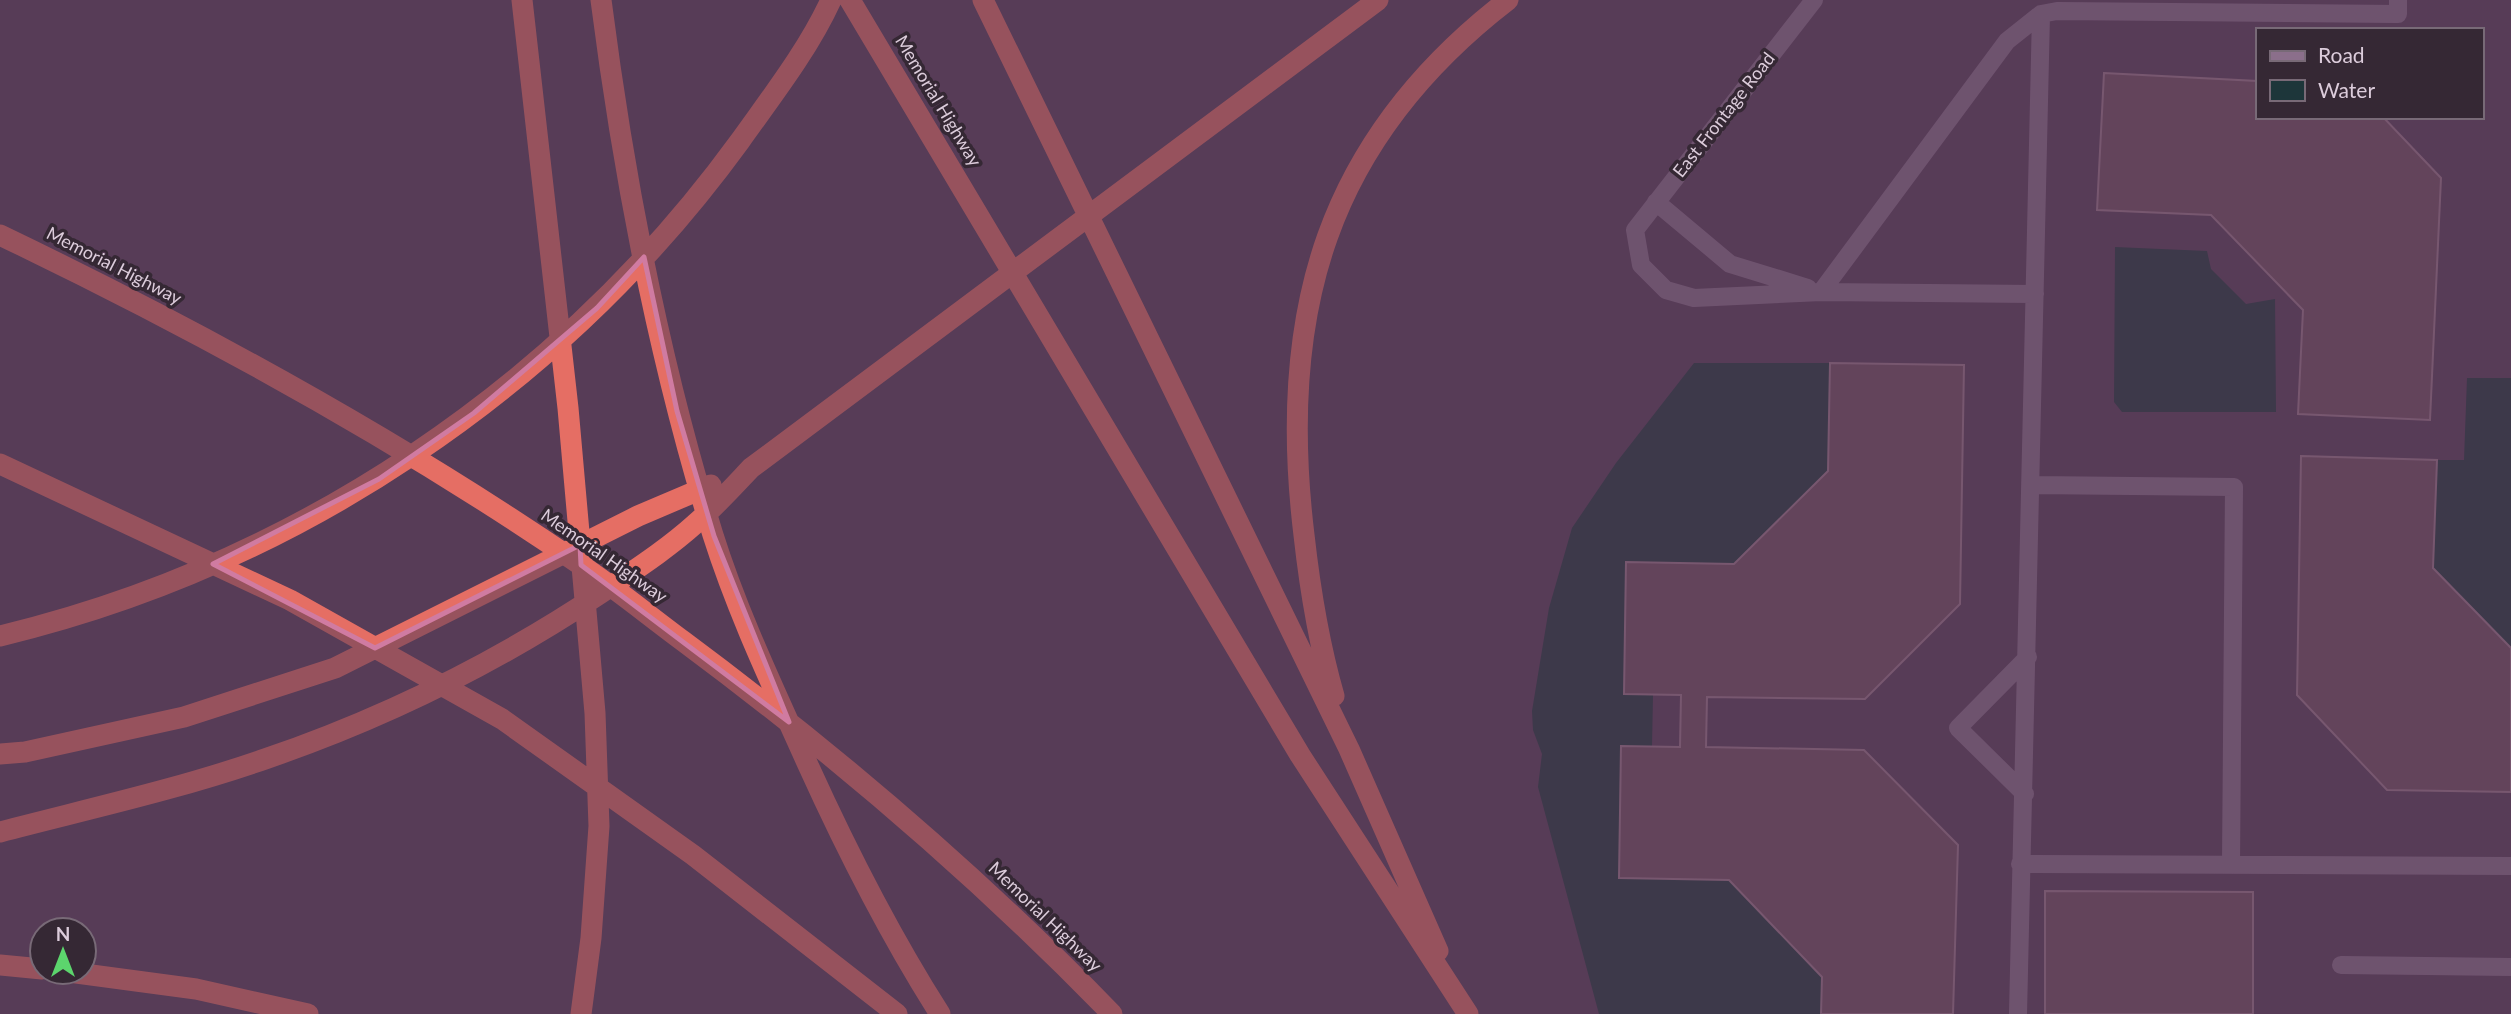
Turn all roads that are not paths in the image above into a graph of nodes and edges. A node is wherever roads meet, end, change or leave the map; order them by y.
1 (522, 0) edge
2 (601, 0) edge
3 (831, 0) edge
4 (850, 0) edge
5 (983, 0) edge
6 (1378, 0) edge
7 (1508, 0) edge
8 (1814, 0) edge
9 (2398, 0) edge
10 (2041, 14) junction
11 (1656, 202) junction
12 (0, 235) edge
13 (1821, 292) junction
14 (2035, 294) junction
15 (0, 464) edge
16 (751, 468) junction
17 (2032, 485) junction
18 (0, 636) edge
19 (2028, 657) junction
20 (1349, 749) junction
21 (0, 754) edge
22 (2025, 794) junction
23 (0, 832) edge
24 (2020, 864) junction
25 (2231, 864) junction
26 (2511, 866) edge
27 (0, 965) edge
28 (2341, 965) dead end
29 (2511, 967) edge
30 (28, 968) edge
31 (98, 976) edge
32 (1466, 1012) edge
33 (308, 1014) edge
34 (581, 1014) edge
35 (897, 1014) edge
36 (940, 1014) edge
37 (1112, 1014) edge
38 (2018, 1014) edge

1 - 34 highway
2 - 36 highway
3 - 18 highway
4 - 32 highway, Memorial Highway
5 - 20 highway
6 - 16 highway
7 - 20 highway
8 - 11 street, East Frontage Road
9 - 10 street
10 - 13 street
10 - 14 street
11 - 13 street
11 - 13 street, East Frontage Road
12 - 37 highway, Memorial Highway
13 - 14 street
14 - 17 street
15 - 35 highway
16 - 21 highway
16 - 23 highway
17 - 19 street
17 - 25 street
19 - 22 street
19 - 22 street
20 - 32 highway
22 - 24 street
24 - 25 street
24 - 38 street
25 - 26 street
27 - 30 highway
28 - 29 street
31 - 33 highway

